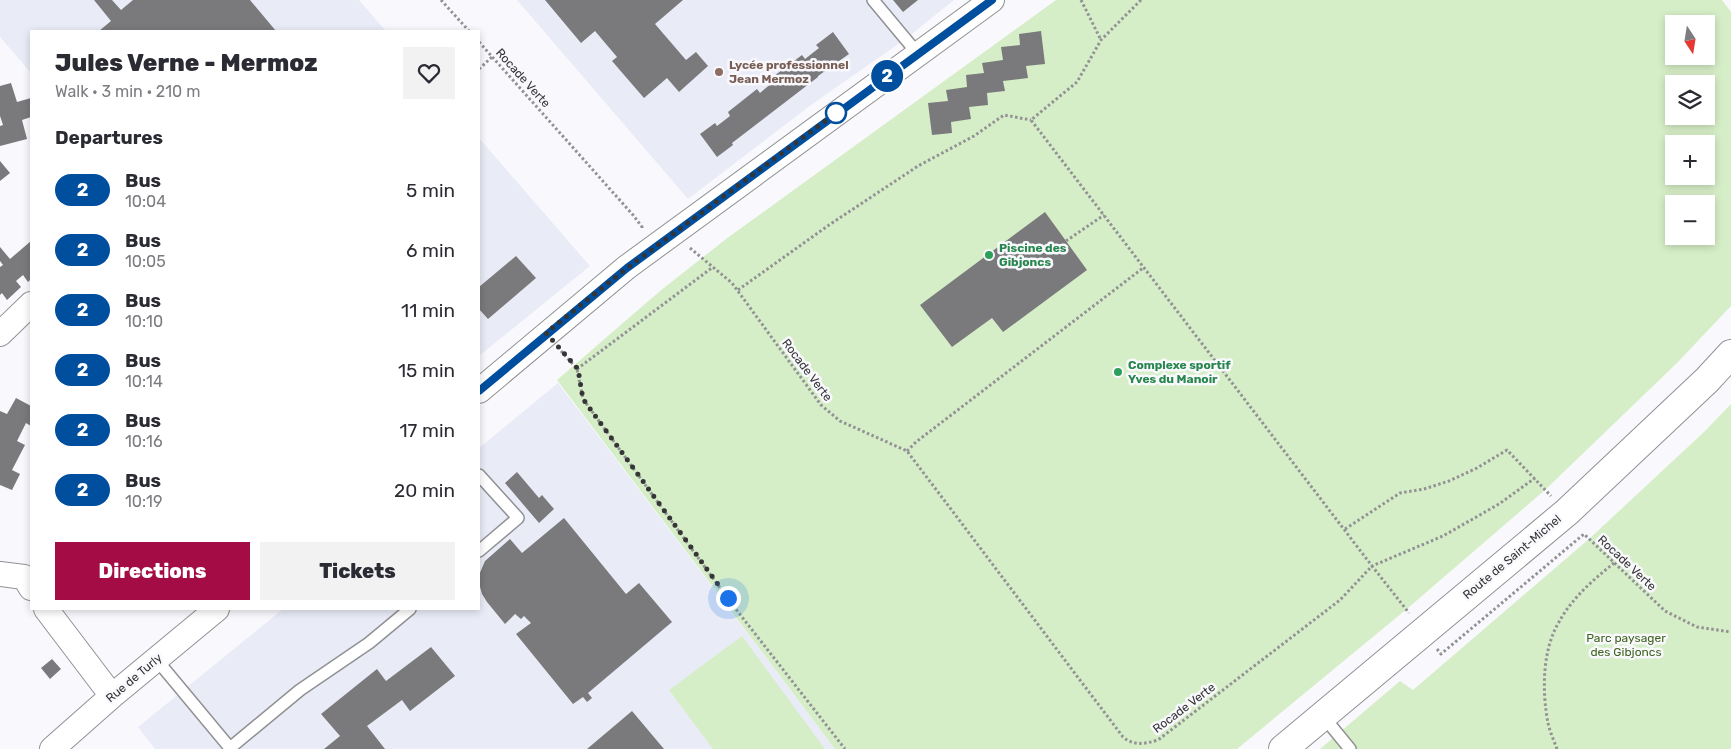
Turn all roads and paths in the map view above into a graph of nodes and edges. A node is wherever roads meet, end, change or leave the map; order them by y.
1 (441, 0) edge
2 (873, 0) edge
3 (992, 0) edge
4 (1081, 0) edge
5 (1141, 0) edge
6 (468, 30) edge
7 (1101, 40) junction
8 (480, 43) edge
9 (918, 54) junction
10 (492, 57) junction
11 (480, 68) edge
12 (1030, 120) junction
13 (1104, 214) junction
14 (642, 235) dead end
15 (1066, 241) dead end
16 (685, 252) dead end
17 (713, 267) junction
18 (1143, 268) junction
19 (738, 290) junction
20 (30, 305) edge
21 (546, 333) junction
22 (0, 334) edge
23 (1731, 354) edge
24 (578, 369) junction
25 (480, 390) edge
26 (907, 451) junction
27 (480, 476) edge
28 (1535, 478) junction
29 (1567, 512) junction
30 (1345, 529) junction
31 (480, 550) edge
32 (1614, 563) junction
33 (1372, 566) junction
34 (0, 574) edge
35 (29, 576) edge
36 (47, 610) edge
37 (216, 610) edge
38 (409, 610) edge
39 (1423, 632) junction
40 (1731, 632) edge
41 (156, 659) junction
42 (112, 696) junction
43 (1322, 716) junction
44 (230, 748) edge
45 (52, 749) edge
46 (845, 749) edge
47 (1283, 749) edge
48 (1350, 749) edge
49 (1557, 749) edge

1 - 6 path
2 - 9 lane
3 - 9 street
4 - 7 path
5 - 7 path
7 - 12 path
8 - 10 path, Rocade Verte
9 - 21 street
10 - 11 path
10 - 14 path, Rocade Verte
12 - 13 path
12 - 19 path
13 - 15 path
13 - 18 path
16 - 17 path, Rocade Verte
17 - 19 path, Rocade Verte
17 - 24 path
18 - 26 path
18 - 30 path
19 - 26 path, Rocade Verte
20 - 22 street
21 - 24 path
21 - 25 street
23 - 29 street, Route de Saint-Michel
24 - 46 path
26 - 33 path, Rocade Verte
27 - 31 lane
28 - 29 path
28 - 30 path
28 - 33 path
29 - 39 street, Route de Saint-Michel
30 - 33 path
32 - 39 path, Rocade Verte
32 - 40 path, Rocade Verte
32 - 49 path
33 - 39 path, Rocade Verte
34 - 35 street
36 - 42 street
37 - 41 street, Rue de Turly
38 - 44 lane
39 - 43 street, Route de Saint-Michel
41 - 42 street, Rue de Turly
41 - 44 lane
42 - 45 street, Rue de Turly
43 - 47 street, Route de Saint-Michel
43 - 48 lane

